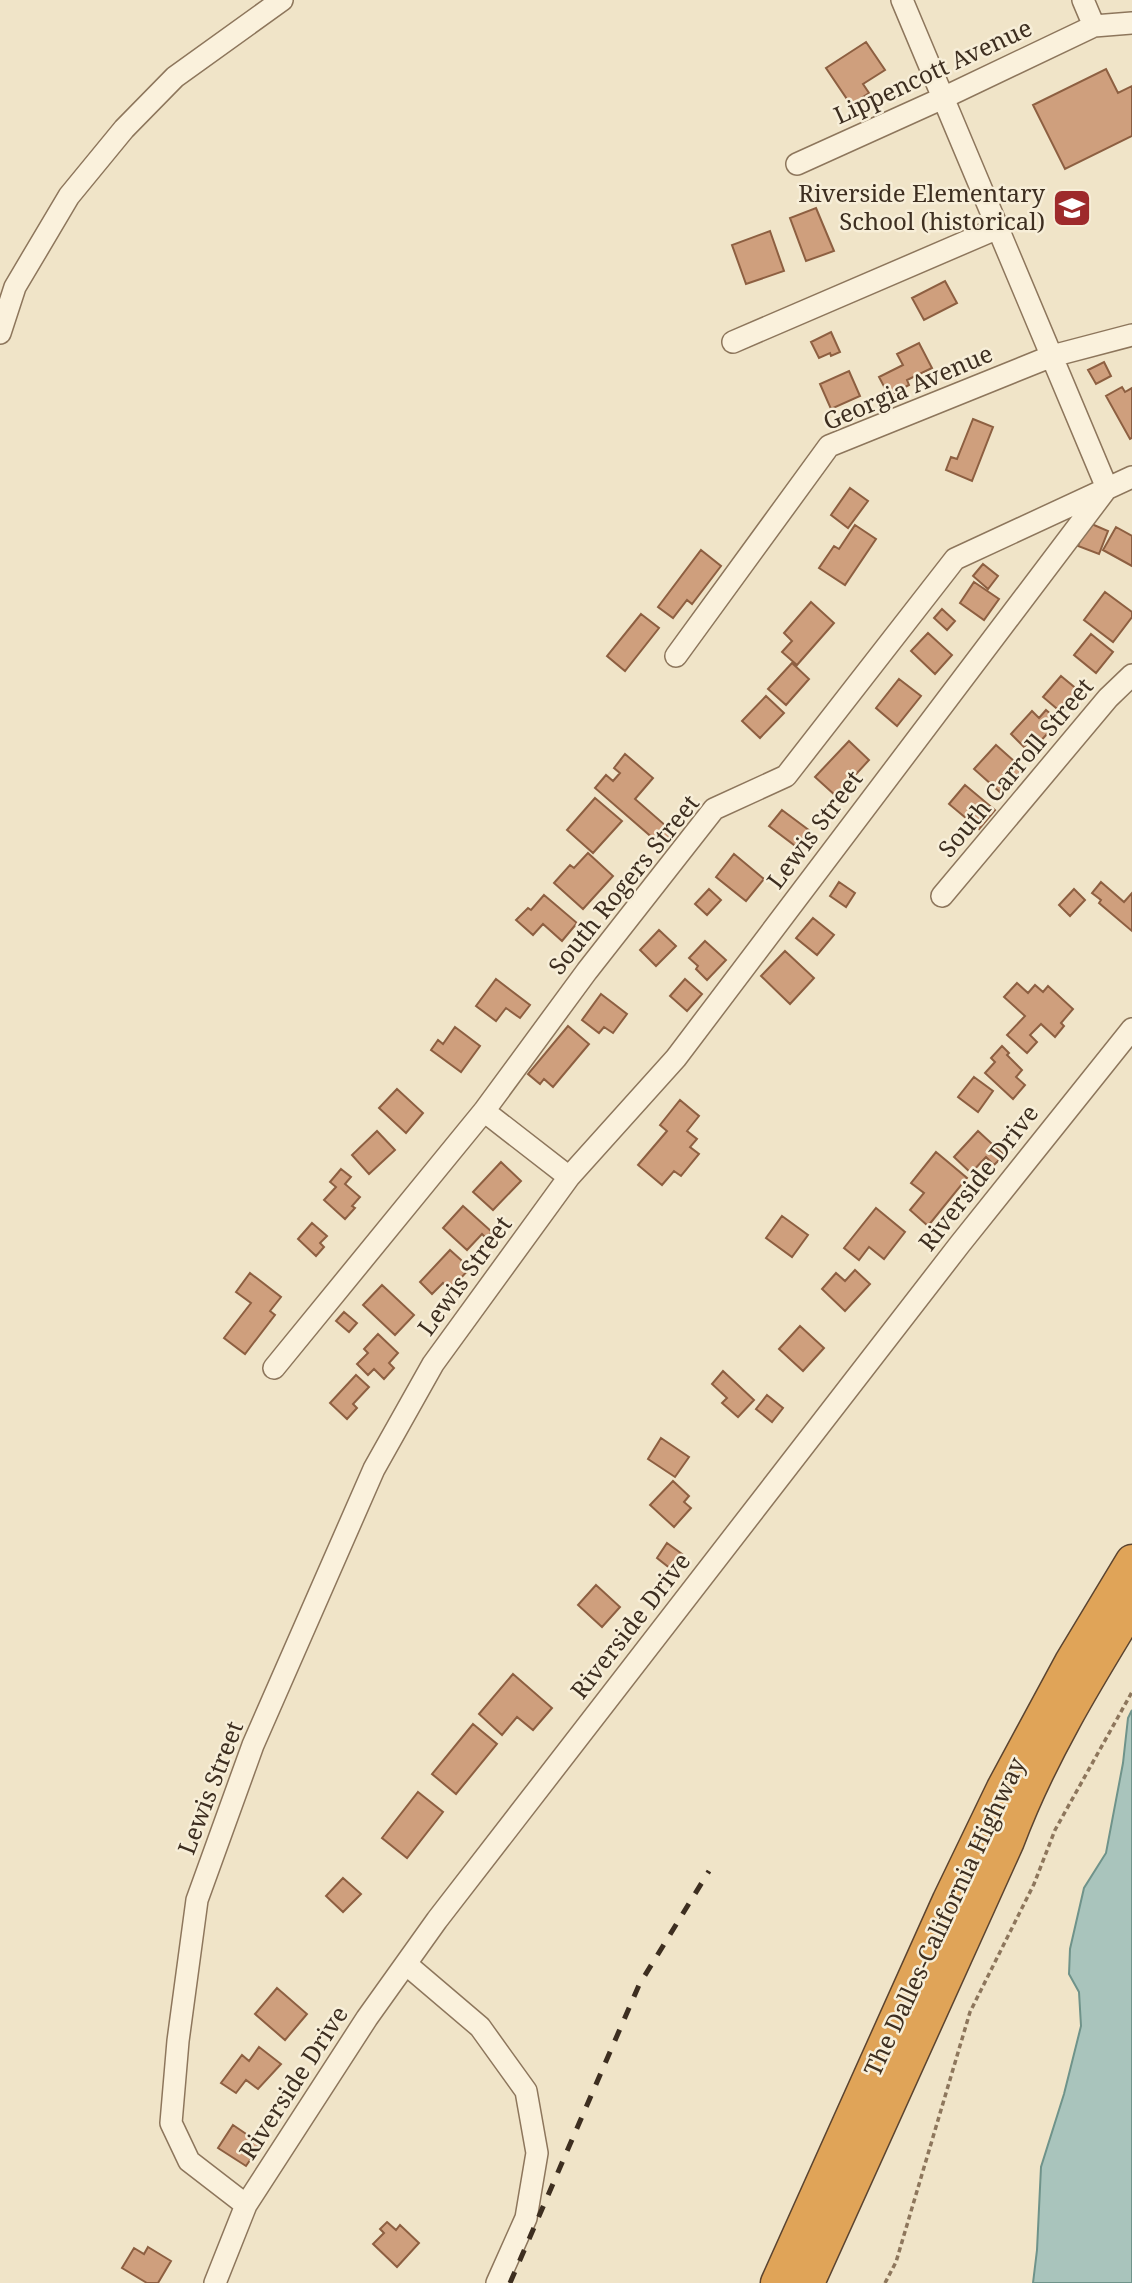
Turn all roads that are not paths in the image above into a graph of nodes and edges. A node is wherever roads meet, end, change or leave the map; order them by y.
1 (282, 0) edge
2 (902, 0) edge
3 (1083, 0) edge
4 (1132, 23) edge
5 (1094, 26) junction
6 (943, 98) junction
7 (797, 164) dead end
8 (998, 228) junction
9 (0, 333) edge
10 (1132, 335) edge
11 (733, 342) dead end
12 (1052, 356) junction
13 (1132, 477) edge
14 (1107, 488) junction
15 (676, 656) dead end
16 (1132, 675) edge
17 (942, 896) dead end
18 (1132, 1029) edge
19 (484, 1111) junction
20 (569, 1177) junction
21 (274, 1368) dead end
22 (1132, 1561) edge
23 (1132, 1606) edge
24 (1132, 1627) edge
25 (1008, 1841) junction
26 (406, 1964) junction
27 (246, 2205) junction
28 (215, 2283) edge
29 (497, 2283) edge
30 (777, 2283) edge
31 (808, 2283) edge

1 - 9 street
2 - 6 street
3 - 5 street
4 - 5 street, Lippencott Avenue
5 - 6 street, Lippencott Avenue
6 - 7 street, Lippencott Avenue
6 - 8 street
8 - 11 street
8 - 12 street
10 - 12 street, Georgia Avenue
12 - 14 street
12 - 15 street, Georgia Avenue
13 - 14 street, South Rogers Street
14 - 19 street, South Rogers Street
14 - 20 street, Lewis Street
16 - 17 street, South Carroll Street
18 - 26 street, Riverside Drive
19 - 20 street
19 - 21 street, South Rogers Street
20 - 27 street, Lewis Street
22 - 30 highway, The Dalles-California Highway
23 - 25 highway, The Dalles-California Highway
24 - 25 highway
25 - 31 highway, The Dalles-California Highway
26 - 27 street, Riverside Drive
26 - 29 street
27 - 28 street, Riverside Drive

